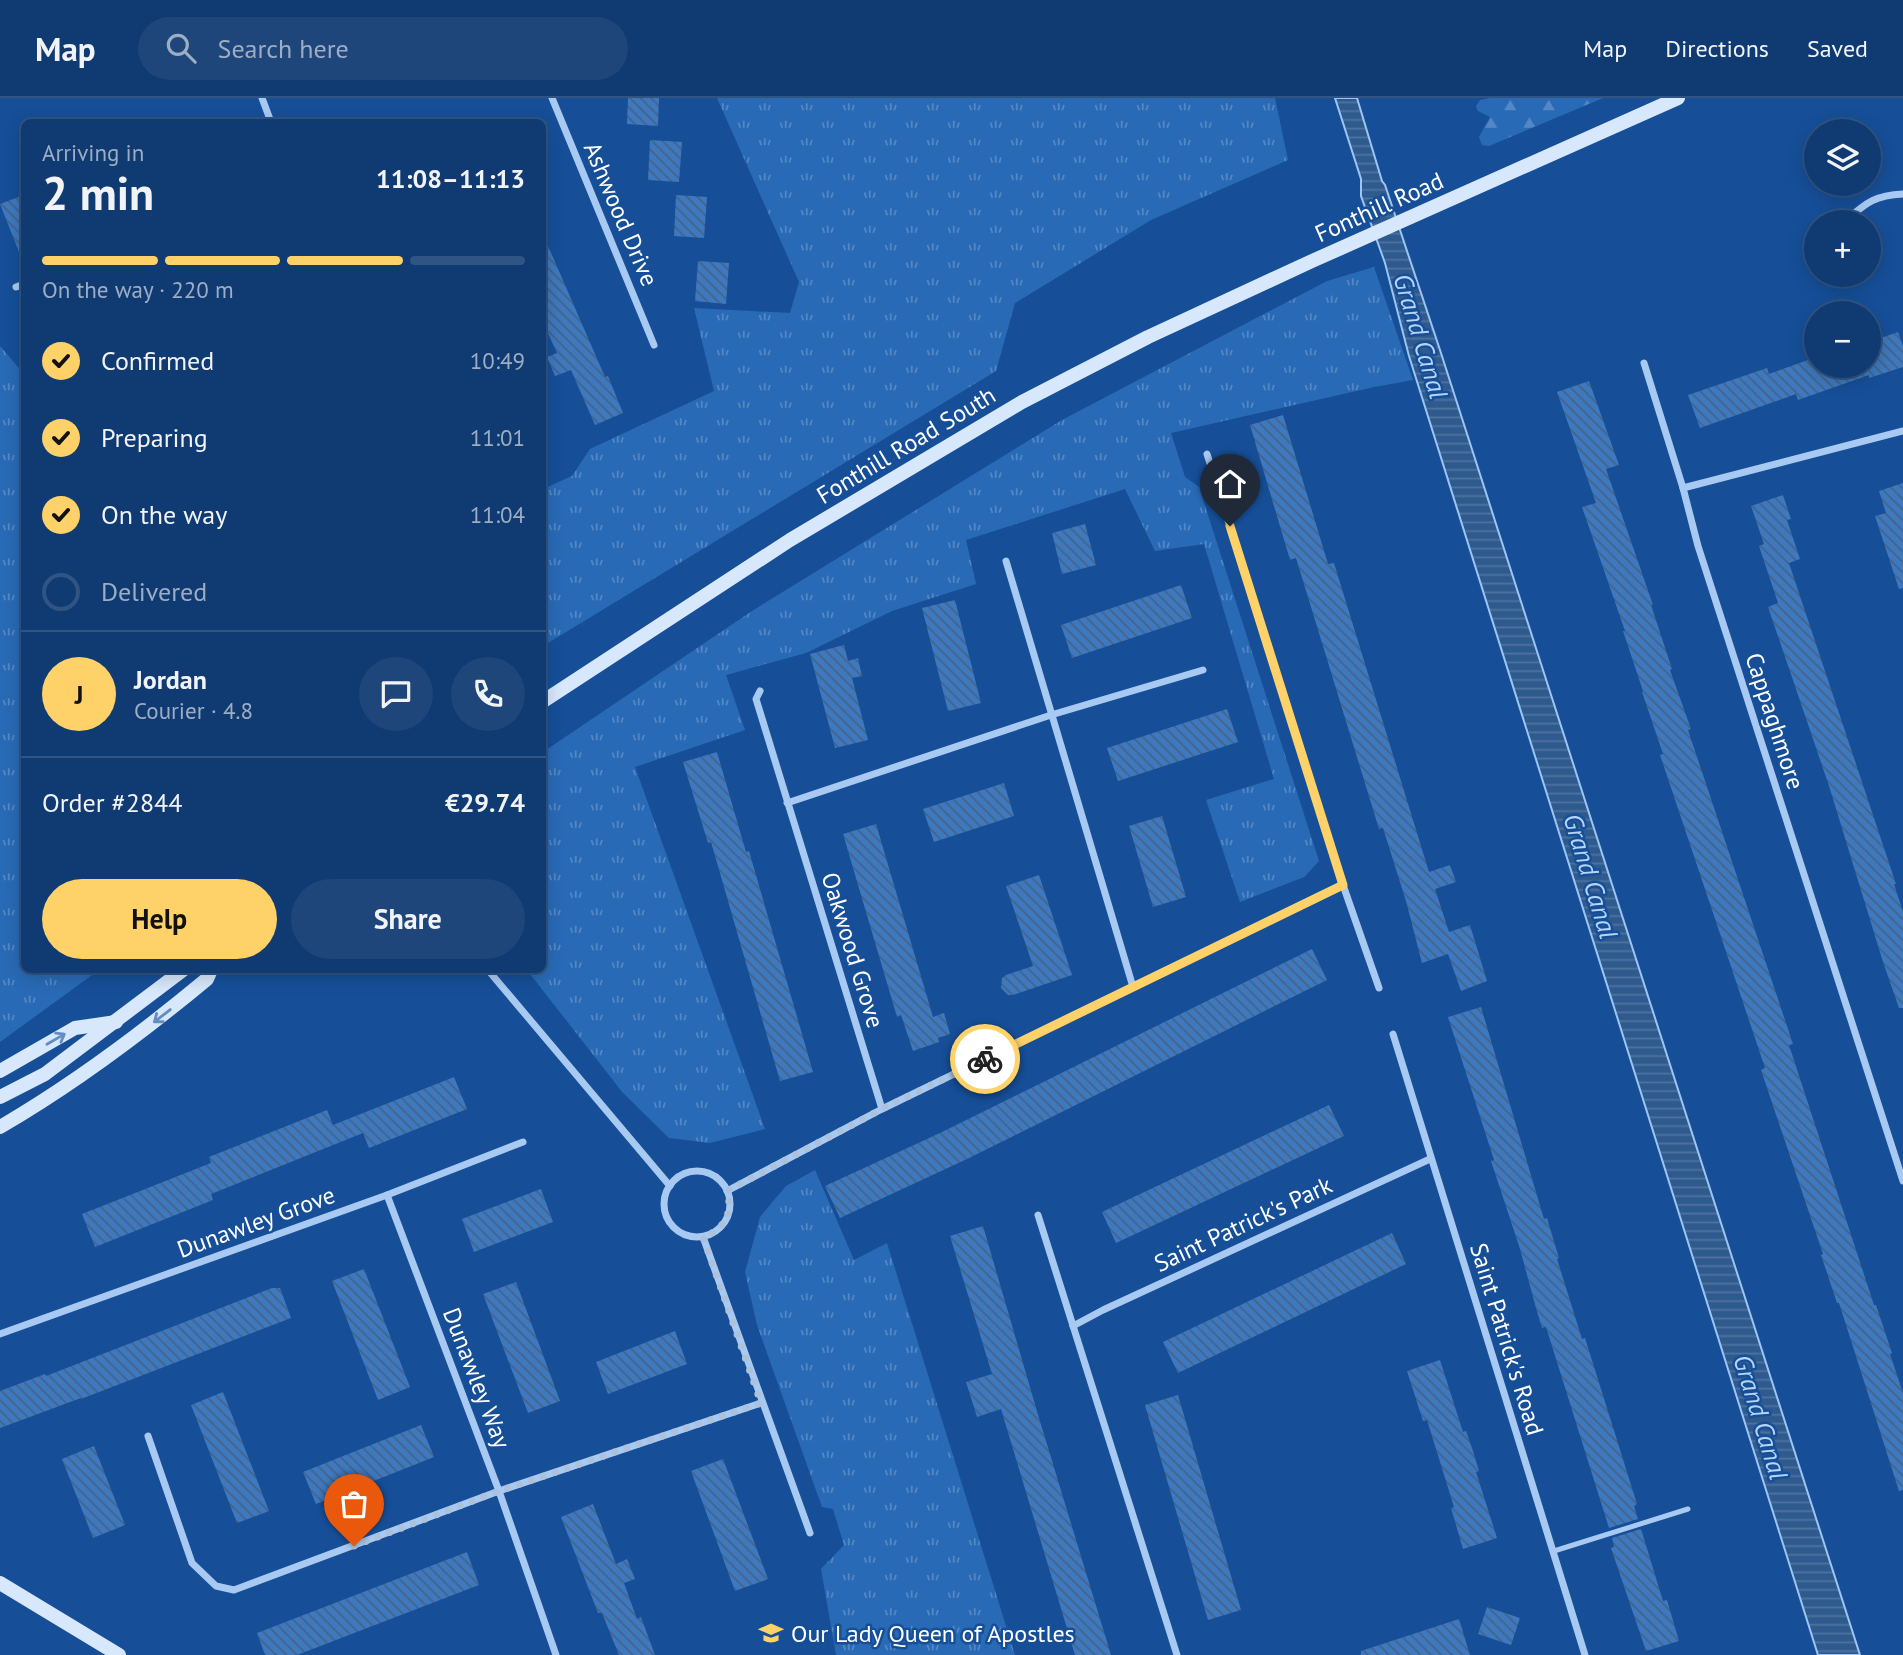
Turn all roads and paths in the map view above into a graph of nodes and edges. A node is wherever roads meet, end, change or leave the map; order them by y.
1 (262, 98) edge
2 (552, 98) edge
3 (1678, 98) edge
4 (270, 119) edge
5 (1903, 194) edge
6 (1858, 210) edge
7 (1312, 261) joint
8 (21, 286) edge
9 (16, 288) dead end
10 (654, 345) dead end
11 (1644, 362) dead end
12 (1903, 431) edge
13 (1207, 454) dead end
14 (1683, 488) junction
15 (1006, 561) dead end
16 (1203, 670) dead end
17 (760, 691) dead end
18 (546, 699) edge
19 (1051, 715) junction
20 (787, 803) junction
21 (1343, 885) junction
22 (179, 973) edge
23 (210, 973) edge
24 (491, 973) edge
25 (1133, 987) junction
26 (1378, 988) dead end
27 (117, 1021) junction
28 (1393, 1034) dead end
29 (0, 1071) edge
30 (0, 1097) edge
31 (882, 1109) junction
32 (0, 1127) edge
33 (523, 1142) dead end
34 (1430, 1159) junction
35 (1903, 1181) edge
36 (670, 1186) junction
37 (727, 1191) junction
38 (387, 1195) junction
39 (1038, 1215) dead end
40 (703, 1237) junction
41 (1073, 1326) junction
42 (0, 1335) edge
43 (761, 1403) junction
44 (148, 1436) dead end
45 (499, 1491) junction
46 (1688, 1509) dead end
47 (810, 1533) dead end
48 (1554, 1551) junction
49 (0, 1583) edge
50 (119, 1655) edge
51 (556, 1655) edge
52 (1177, 1655) edge
53 (1585, 1655) edge

1 - 4 street
2 - 10 street, Ashwood Drive
3 - 7 main road, Fonthill Road
5 - 6 street
7 - 18 main road, Fonthill Road South
8 - 9 street
11 - 14 street, Cappaghmore
12 - 14 street
13 - 21 street
14 - 35 street, Cappaghmore
15 - 19 street
16 - 19 street
17 - 20 street, Oakwood Grove
19 - 20 street
19 - 25 street
20 - 31 street, Oakwood Grove
21 - 25 street
21 - 26 street
22 - 27 main road
23 -> 32 main road
24 - 36 street
25 - 31 street
29 -> 27 main road
27 - 30 main road
28 - 34 street, Saint Patrick's Road
31 - 37 street
33 - 38 street, Dunawley Grove
34 - 41 street, Saint Patrick's Park
34 - 48 street, Saint Patrick's Road
36 - 37 street
36 - 40 street
37 - 40 street
38 - 42 street, Dunawley Grove
38 - 45 street, Dunawley Way
39 - 41 street
40 - 43 street
41 - 52 street
43 - 45 street
43 - 47 street
44 - 45 street
45 - 51 street, Dunawley Way
46 - 48 lane
48 - 53 street, Saint Patrick's Road
49 - 50 main road

